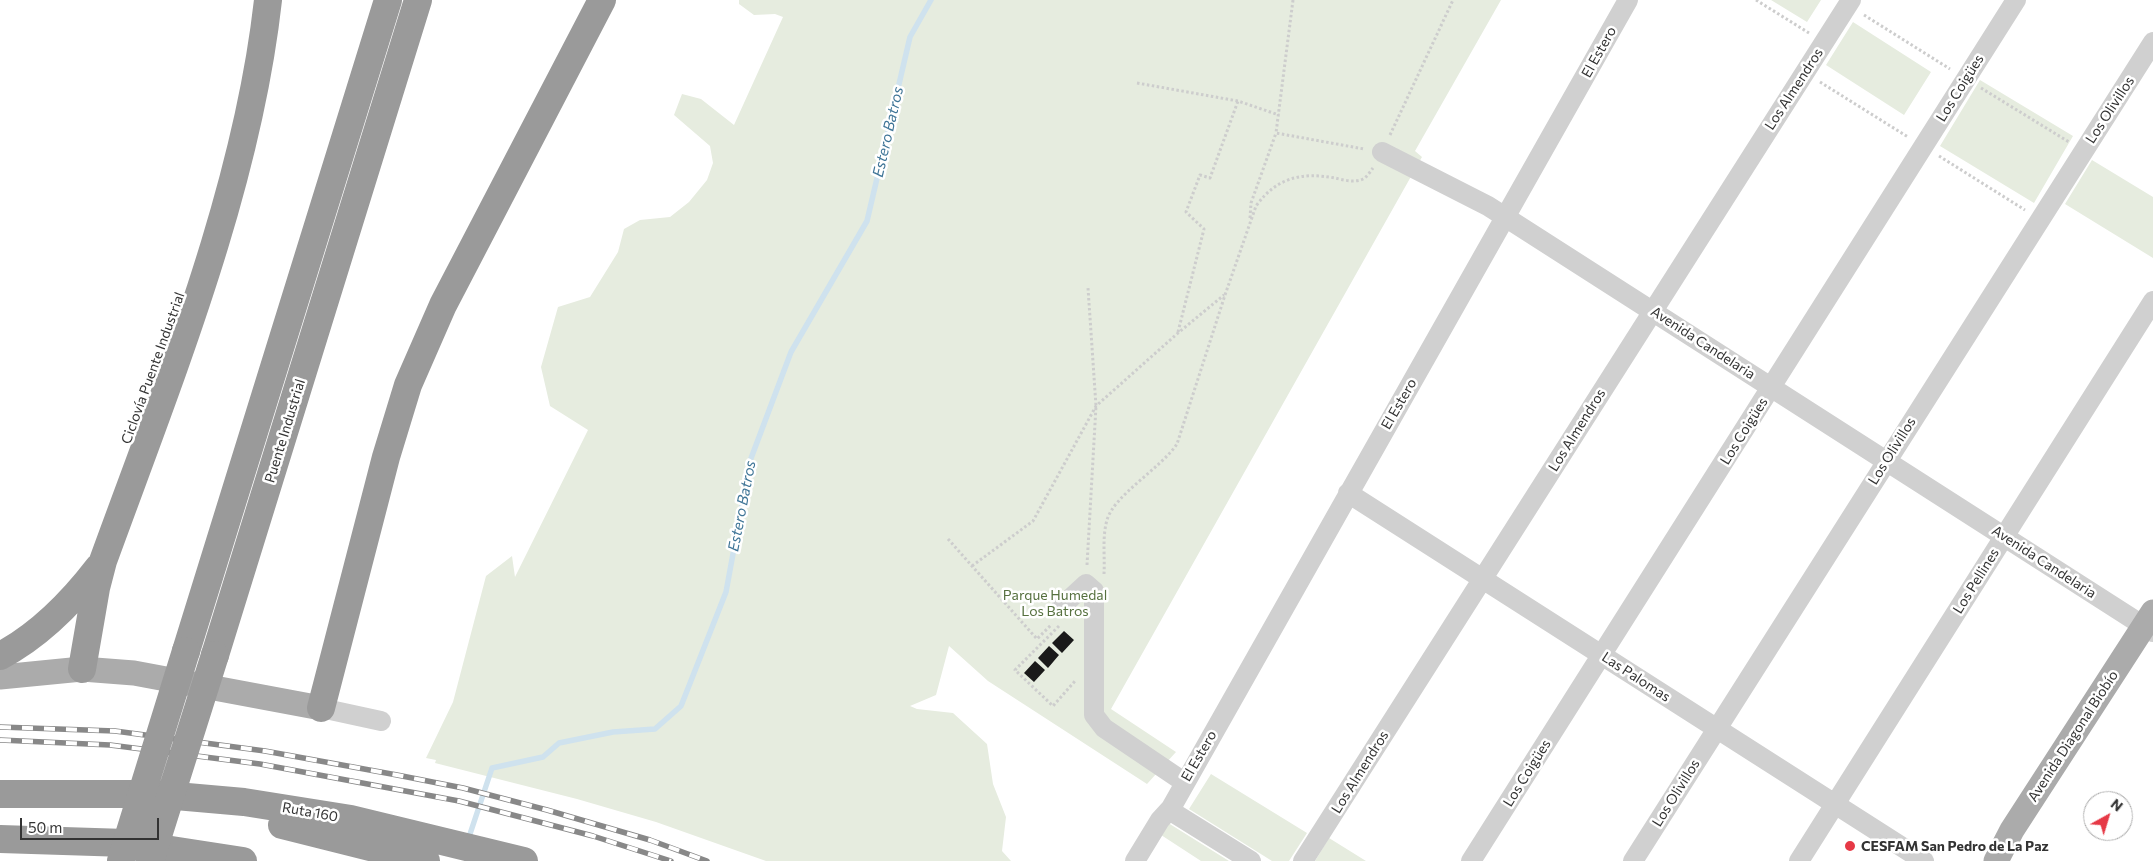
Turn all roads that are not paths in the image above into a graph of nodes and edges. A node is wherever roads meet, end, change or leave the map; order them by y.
1 (268, 0) edge
2 (388, 0) edge
3 (418, 0) edge
4 (602, 0) edge
5 (1628, 0) edge
6 (1851, 0) edge
7 (2016, 0) edge
8 (2153, 42) edge
9 (1382, 152) road end
10 (1506, 217) junction
11 (2153, 301) edge
12 (1653, 311) junction
13 (1772, 387) junction
14 (1886, 461) junction
15 (1348, 493) junction
16 (2005, 537) junction
17 (103, 561) junction
18 (1482, 579) junction
19 (1061, 608) dead end
20 (2150, 623) edge
21 (1602, 655) junction
22 (0, 656) edge
23 (82, 669) junction
24 (0, 677) edge
25 (320, 708) junction
26 (381, 720) dead end
27 (1717, 728) junction
28 (1184, 782) junction
29 (0, 794) edge
30 (1835, 804) junction
31 (1171, 808) junction
32 (0, 839) edge
33 (421, 851) edge
34 (121, 861) edge
35 (150, 861) edge
36 (243, 861) edge
37 (524, 861) edge
38 (1135, 861) edge
39 (1251, 861) edge
40 (1304, 861) edge
41 (1471, 861) edge
42 (1633, 861) edge
43 (1798, 861) edge
44 (1924, 861) edge
45 (1996, 861) edge

1 - 17 highway
2 - 34 highway, bridge
3 - 35 highway, Puente Industrial, bridge
4 - 25 highway
5 - 10 street, El Estero
6 - 12 street, Los Almendros
7 - 13 street, Los Coigües
8 - 14 street, Los Olivillos
9 - 10 street, Avenida Candelaria
10 - 12 street, Avenida Candelaria
10 - 15 street, El Estero
11 - 16 street, Los Pellines
12 - 13 street, Avenida Candelaria
12 - 18 street, Los Almendros
13 - 14 street, Avenida Candelaria
13 - 21 street, Los Coigües
14 - 16 street, Avenida Candelaria
14 - 27 street, Los Olivillos
15 - 18 street, Las Palomas
15 - 28 street, El Estero
16 - 20 street, Avenida Candelaria
16 - 30 street, Los Pellines
17 - 22 highway
17 - 23 highway
18 - 21 street, Las Palomas
18 - 40 street, Los Almendros
19 - 28 street
20 - 45 main road, Avenida Diagonal Biobío
21 - 27 street, Las Palomas
21 - 41 street, Los Coigües
23 - 24 main road
23 - 25 main road
25 - 26 street
27 - 30 street, Las Palomas
27 - 42 street, Los Olivillos
28 - 31 street, El Estero
29 - 33 highway, Ruta 160
30 - 43 street, Los Pellines
30 - 44 street, Las Palomas
31 - 38 street, El Estero
31 - 39 street
32 - 36 highway
33 - 37 highway, Ruta 160

